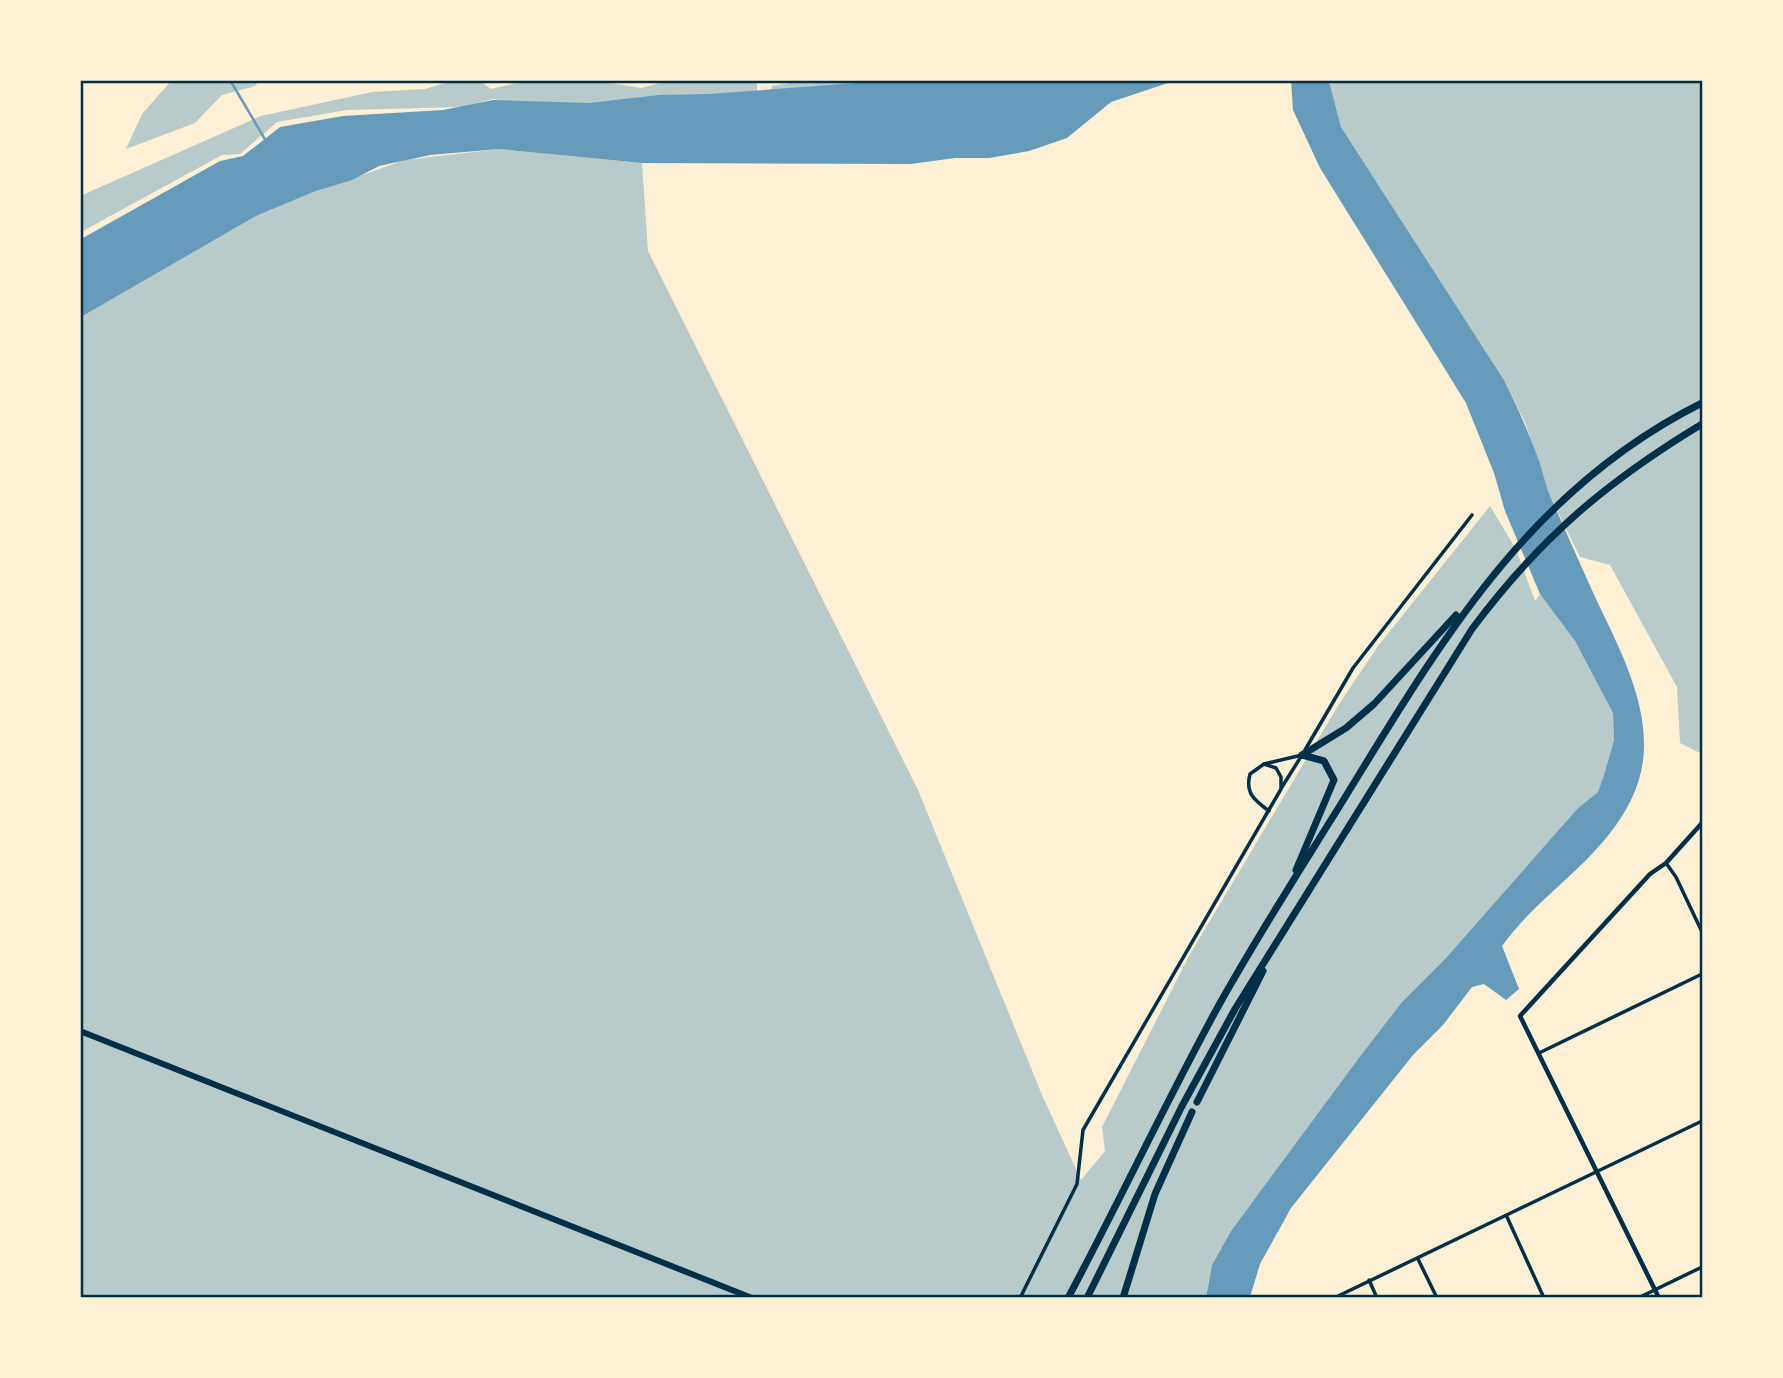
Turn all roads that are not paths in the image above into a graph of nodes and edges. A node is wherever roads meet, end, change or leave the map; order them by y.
1 (1703, 403) edge
2 (1703, 424) edge
3 (1472, 515) dead end
4 (1477, 593) junction
5 (1302, 755) junction
6 (1264, 764) junction
7 (1281, 789) junction
8 (1269, 811) junction
9 (1703, 823) edge
10 (1666, 863) junction
11 (1283, 897) junction
12 (1288, 923) junction
13 (1703, 932) edge
14 (1703, 974) edge
15 (80, 1031) edge
16 (1539, 1053) junction
17 (1197, 1102) dead end
18 (1192, 1112) dead end
19 (1703, 1121) edge
20 (1596, 1171) junction
21 (1507, 1216) junction
22 (1418, 1258) junction
23 (1703, 1267) edge
24 (1369, 1280) junction
25 (1655, 1289) junction
26 (752, 1297) edge
27 (1020, 1297) edge
28 (1068, 1297) edge
29 (1087, 1297) edge
30 (1124, 1297) edge
31 (1334, 1297) edge
32 (1377, 1297) edge
33 (1437, 1297) edge
34 (1544, 1297) edge
35 (1638, 1297) edge
36 (1659, 1297) edge

1 - 4 highway
2 - 12 highway
3 - 5 street
4 - 5 highway
4 - 11 highway
5 - 6 street
5 - 7 street
5 - 11 highway
6 - 7 street
6 - 8 street
7 - 8 street
8 - 27 street
9 - 10 street
10 - 13 street
10 - 16 street
11 - 28 highway
12 - 17 highway
12 - 29 highway
14 - 16 street
15 - 26 main road
16 - 20 street
18 - 30 highway
19 - 20 street
20 - 21 street
20 - 25 street
21 - 22 street
21 - 34 street
22 - 24 street
22 - 33 street
23 - 25 street
24 - 31 street
24 - 32 street
25 - 35 street
25 - 36 street

